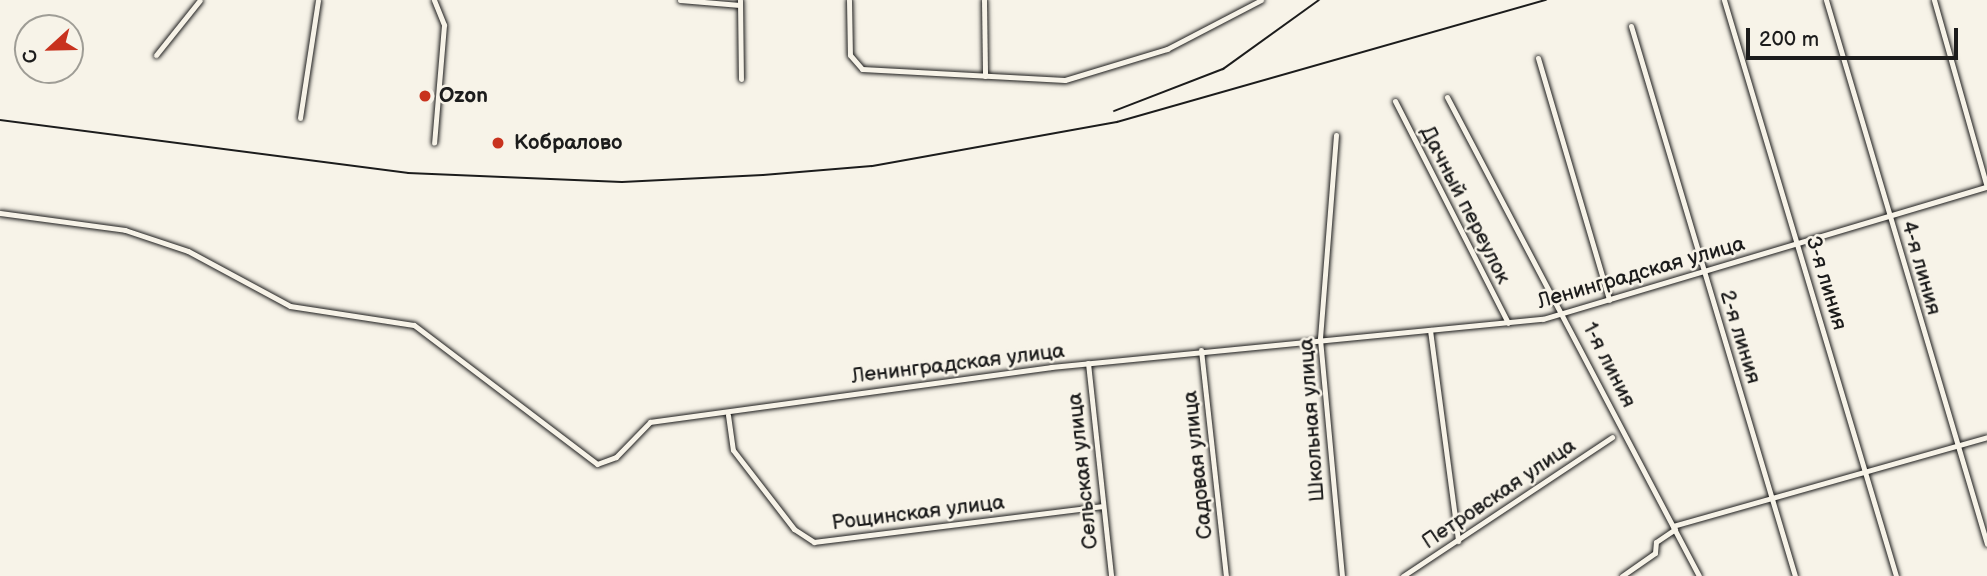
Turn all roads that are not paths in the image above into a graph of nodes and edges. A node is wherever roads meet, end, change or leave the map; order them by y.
1 (200, 0) edge
2 (318, 0) edge
3 (434, 0) edge
4 (680, 0) edge
5 (849, 0) edge
6 (984, 0) edge
7 (1245, 0) edge
8 (1261, 0) edge
9 (1724, 0) edge
10 (1826, 0) edge
11 (1934, 0) edge
12 (740, 3) edge
13 (1249, 7) junction
14 (1631, 26) dead end
15 (156, 55) dead end
16 (1538, 58) dead end
17 (985, 76) junction
18 (741, 79) dead end
19 (1447, 97) dead end
20 (1395, 101) dead end
21 (300, 118) dead end
22 (1336, 135) dead end
23 (434, 144) dead end
24 (1987, 187) edge
25 (0, 213) edge
26 (1890, 216) junction
27 (1798, 244) junction
28 (1704, 272) junction
29 (1609, 300) junction
30 (1564, 313) junction
31 (1508, 323) junction
32 (1430, 330) junction
33 (1320, 339) junction
34 (1201, 351) junction
35 (1088, 363) junction
36 (728, 415) junction
37 (1612, 437) dead end
38 (1987, 437) edge
39 (1958, 446) junction
40 (1866, 473) junction
41 (1771, 498) junction
42 (1101, 506) junction
43 (1674, 527) junction
44 (1458, 541) junction
45 (1987, 544) edge
46 (1111, 576) edge
47 (1226, 576) edge
48 (1342, 576) edge
49 (1403, 576) edge
50 (1622, 576) edge
51 (1699, 576) edge
52 (1794, 576) edge
53 (1896, 576) edge

1 - 15 street
2 - 21 street
3 - 23 street
4 - 12 street
5 - 17 street
6 - 17 street
7 - 13 street
8 - 13 street
9 - 27 street, 3-я линия
10 - 26 street, 4-я линия
11 - 24 street
12 - 18 street
13 - 17 street
14 - 28 street, 2-я линия
16 - 29 street
19 - 30 street, 1-я линия
20 - 31 street, Дачный переулок
22 - 33 street, Школьная улица
24 - 26 street, Ленинградская улица
25 - 36 street, Ленинградская улица
26 - 27 street, Ленинградская улица
26 - 39 street, 4-я линия
27 - 28 street, Ленинградская улица
27 - 40 street, 3-я линия
28 - 29 street, Ленинградская улица
28 - 41 street, 2-я линия
29 - 30 street, Ленинградская улица
30 - 31 street, Ленинградская улица
30 - 43 street, 1-я линия
31 - 32 street, Ленинградская улица
32 - 33 street, Ленинградская улица
32 - 44 street
33 - 34 street, Ленинградская улица
33 - 48 street, Школьная улица
34 - 35 street, Ленинградская улица
34 - 47 street, Садовая улица
35 - 36 street, Ленинградская улица
35 - 42 street, Сельская улица
36 - 42 street, Рощинская улица
37 - 44 street, Петровская улица
38 - 39 street
39 - 40 street
39 - 45 street, 4-я линия
40 - 41 street
40 - 53 street, 3-я линия
41 - 43 street
41 - 52 street, 2-я линия
42 - 46 street, Сельская улица
43 - 50 street
43 - 51 street, 1-я линия
44 - 49 street, Петровская улица

